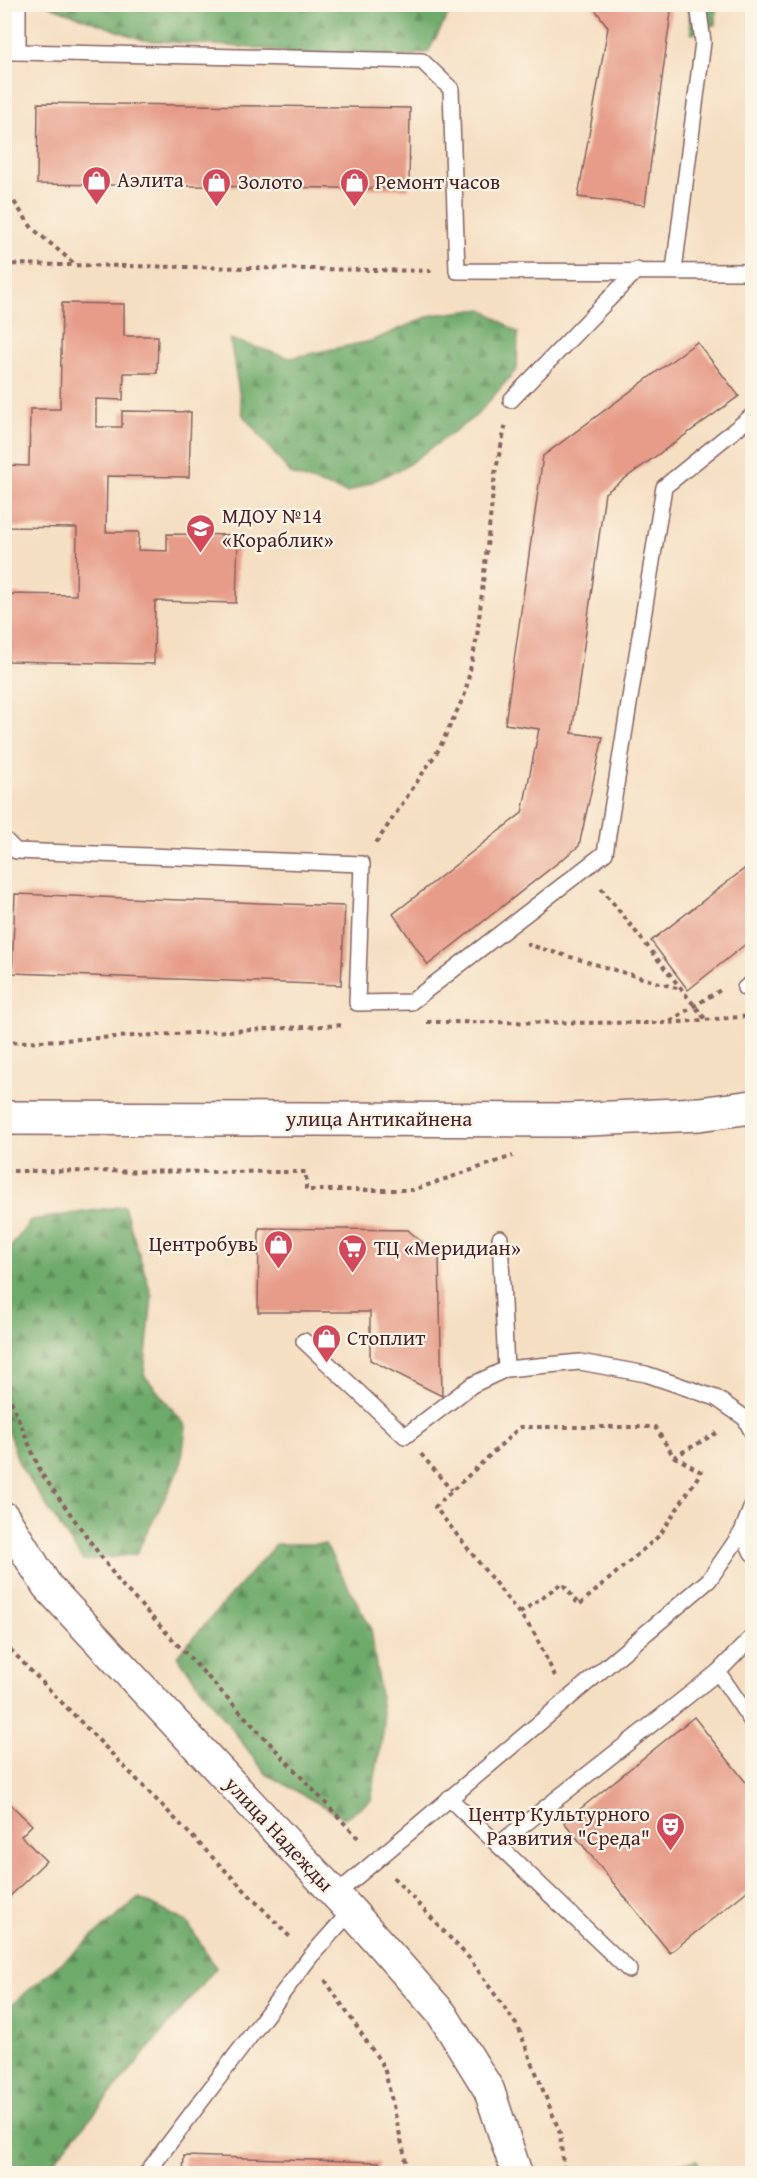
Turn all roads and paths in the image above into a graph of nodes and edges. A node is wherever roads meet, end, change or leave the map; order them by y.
1 (18, 4) edge
2 (698, 4) edge
3 (11, 52) edge
4 (4, 187) edge
5 (4, 264) edge
6 (76, 266) junction
7 (637, 270) junction
8 (674, 270) junction
9 (458, 271) junction
10 (753, 272) edge
11 (511, 400) joint
12 (753, 416) edge
13 (4, 839) edge
14 (362, 864) junction
15 (585, 868) junction
16 (497, 936) junction
17 (723, 987) dead end
18 (680, 989) junction
19 (694, 1006) junction
20 (706, 1020) dead end
21 (668, 1023) dead end
22 (753, 1107) edge
23 (4, 1118) edge
24 (518, 1154) dead end
25 (4, 1171) edge
26 (500, 1238) dead end
27 (304, 1341) dead end
28 (506, 1369) junction
29 (4, 1384) edge
30 (749, 1417) edge
31 (753, 1432) edge
32 (405, 1436) junction
33 (674, 1457) junction
34 (451, 1490) junction
35 (753, 1506) edge
36 (4, 1517) edge
37 (741, 1532) junction
38 (753, 1553) edge
39 (520, 1613) junction
40 (753, 1637) edge
41 (4, 1643) edge
42 (718, 1672) junction
43 (566, 1698) junction
44 (753, 1722) edge
45 (449, 1798) junction
46 (498, 1845) junction
47 (377, 1859) junction
48 (343, 1903) junction
49 (310, 1957) junction
50 (629, 1970) dead end
51 (147, 2174) edge
52 (409, 2174) edge
53 (517, 2174) edge
54 (564, 2174) edge

1 - 3 lane
2 - 8 lane
3 - 9 lane
4 - 6 path
5 - 6 path
6 - 9 path
7 - 8 lane
7 - 9 lane
7 - 11 lane
8 - 10 lane
11 - 14 path
12 - 15 lane
13 - 14 lane
14 - 16 lane
15 - 16 lane
15 - 18 path
16 - 18 path
17 - 19 path
18 - 19 path
19 - 20 path
19 - 21 path
22 - 23 main road, улица Антикайнена
24 - 25 path
26 - 28 lane
27 - 32 lane
28 - 30 lane
28 - 32 lane
29 - 47 path
30 - 31 lane
30 - 33 path
32 - 34 path
33 - 34 path
33 - 39 path
34 - 39 path
35 - 37 lane
36 - 48 street, улица Надежды
37 - 38 lane
37 - 43 lane
39 - 43 path
40 - 42 lane
41 - 49 path
42 - 44 lane
42 - 46 lane
43 - 45 lane
45 - 46 lane
45 - 47 lane
46 - 50 lane
47 - 48 lane
47 - 54 path
48 - 49 lane
48 - 53 street, улица Надежды
49 - 51 lane
49 - 52 path

